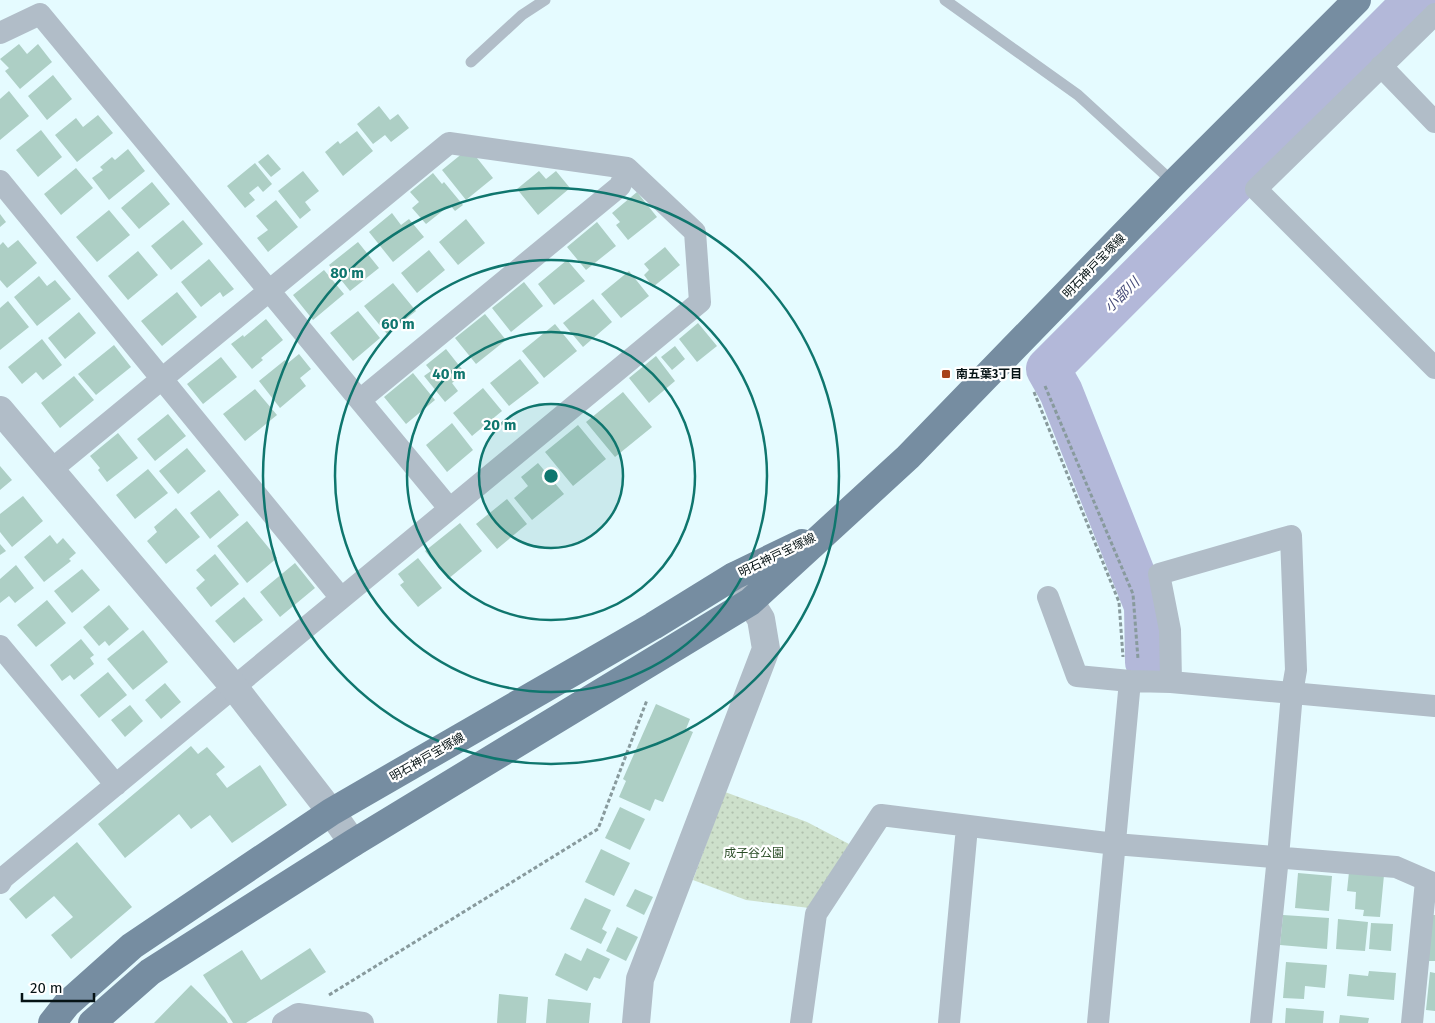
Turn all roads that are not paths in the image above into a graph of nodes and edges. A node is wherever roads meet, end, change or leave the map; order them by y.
1 (545, 0) edge
2 (945, 0) edge
3 (1357, 0) edge
4 (1435, 14) edge
5 (0, 33) edge
6 (471, 62) dead end
7 (1381, 66) junction
8 (1435, 122) edge
9 (627, 168) junction
10 (0, 181) edge
11 (1174, 183) junction
12 (269, 290) junction
13 (1435, 368) edge
14 (162, 378) junction
15 (360, 400) junction
16 (0, 410) edge
17 (51, 470) junction
18 (449, 508) junction
19 (828, 530) junction
20 (734, 576) junction
21 (1048, 597) dead end
22 (341, 598) junction
23 (750, 602) junction
24 (0, 646) edge
25 (1130, 681) junction
26 (1171, 682) junction
27 (234, 687) junction
28 (1292, 694) junction
29 (1435, 706) edge
30 (116, 785) junction
31 (331, 812) junction
32 (967, 827) junction
33 (353, 843) junction
34 (1115, 844) junction
35 (1278, 857) junction
36 (1, 879) edge
37 (1431, 882) edge
38 (291, 1018) edge
39 (52, 1023) edge
40 (92, 1023) edge
41 (363, 1023) edge
42 (636, 1023) edge
43 (801, 1023) edge
44 (949, 1023) edge
45 (1098, 1023) edge
46 (1261, 1023) edge
47 (1412, 1023) edge

1 - 6 lane
2 - 11 lane
3 - 11 main road, 明石神戸宝塚線
4 - 7 street
5 - 12 street
7 - 8 street
7 - 13 street
9 - 12 street
9 - 15 street
9 - 18 street
10 - 14 street
11 - 19 main road, 明石神戸宝塚線
12 - 14 street
12 - 15 street
14 - 17 street
14 - 22 street
15 - 18 street
16 - 17 street
17 - 27 street
18 - 22 street
19 - 20 main road, 明石神戸宝塚線
19 - 23 main road, 明石神戸宝塚線
20 - 23 street
20 - 31 main road, 明石神戸宝塚線
21 - 25 street
22 - 27 street
23 - 33 main road, 明石神戸宝塚線
23 - 42 street
24 - 30 street
25 - 26 street
25 - 34 street
26 - 28 street
26 - 28 street
27 - 30 street
27 - 31 street
28 - 29 street
28 - 35 street
30 - 36 street
31 - 33 street
31 - 39 main road, 明石神戸宝塚線
32 - 34 street
32 - 43 street
32 - 44 street
33 - 40 main road, 明石神戸宝塚線
34 - 35 street
34 - 45 street
35 - 37 street
35 - 46 street
37 - 47 street
38 - 41 street

